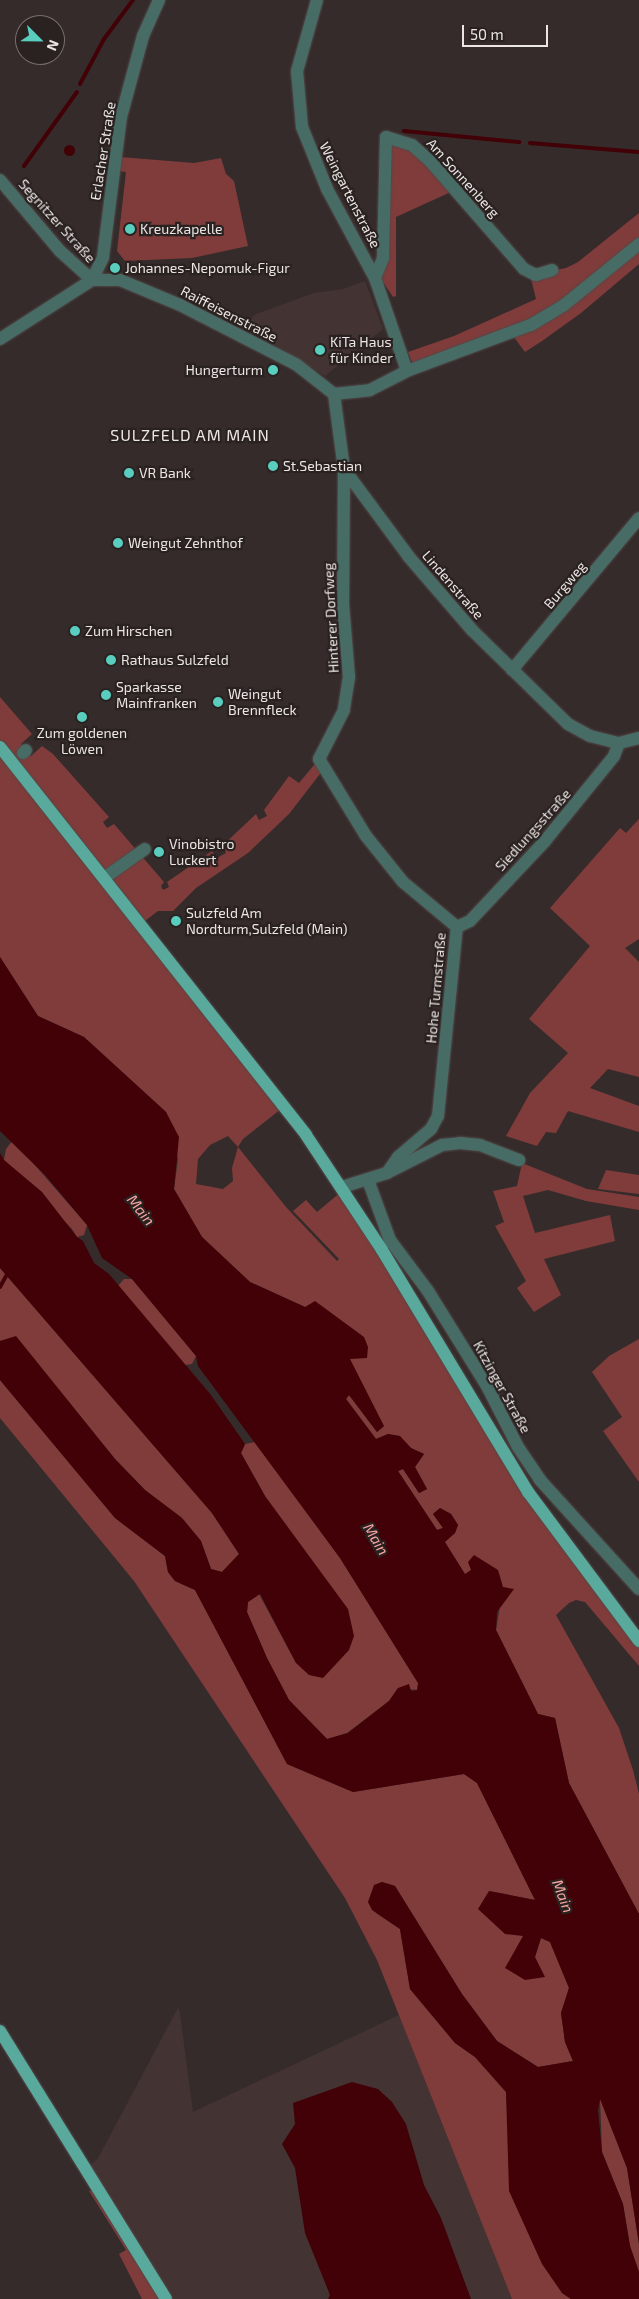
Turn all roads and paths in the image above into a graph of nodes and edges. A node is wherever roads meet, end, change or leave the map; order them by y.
1 (159, 0) edge
2 (316, 0) edge
3 (0, 180) edge
4 (639, 244) edge
5 (552, 270) dead end
6 (375, 278) junction
7 (92, 280) junction
8 (0, 339) edge
9 (407, 371) junction
10 (334, 394) junction
11 (344, 469) junction
12 (639, 518) edge
13 (512, 670) junction
14 (639, 738) edge
15 (619, 743) junction
16 (0, 747) edge
17 (318, 759) joint
18 (145, 849) dead end
19 (104, 878) junction
20 (457, 927) junction
21 (519, 1160) dead end
22 (387, 1173) junction
23 (368, 1180) junction
24 (342, 1187) junction
25 (639, 1589) edge
26 (639, 1641) edge
27 (0, 2031) edge
28 (166, 2299) edge

1 - 7 street, Erlacher Straße
2 - 6 street, Weingartenstraße
3 - 7 street, Segnitzer Straße
4 - 9 street
5 - 6 street, Am Sonnenberg
6 - 9 street, Weingartenstraße
7 - 8 street
7 - 10 street, Raiffeisenstraße
9 - 10 street
10 - 11 street, Lindenstraße
11 - 13 street, Lindenstraße
11 - 17 street, Hinterer Dorfweg
12 - 13 street, Burgweg
13 - 15 street, Lindenstraße
14 - 15 street
15 - 20 street, Siedlungsstraße
16 - 19 main road
17 - 20 street, Hohe Turmstraße
18 - 19 street
19 - 24 main road
20 - 22 street, Hohe Turmstraße
21 - 22 street
22 - 23 street
23 - 24 street
23 - 25 street, Kitzinger Straße
24 - 26 main road
27 - 28 main road

